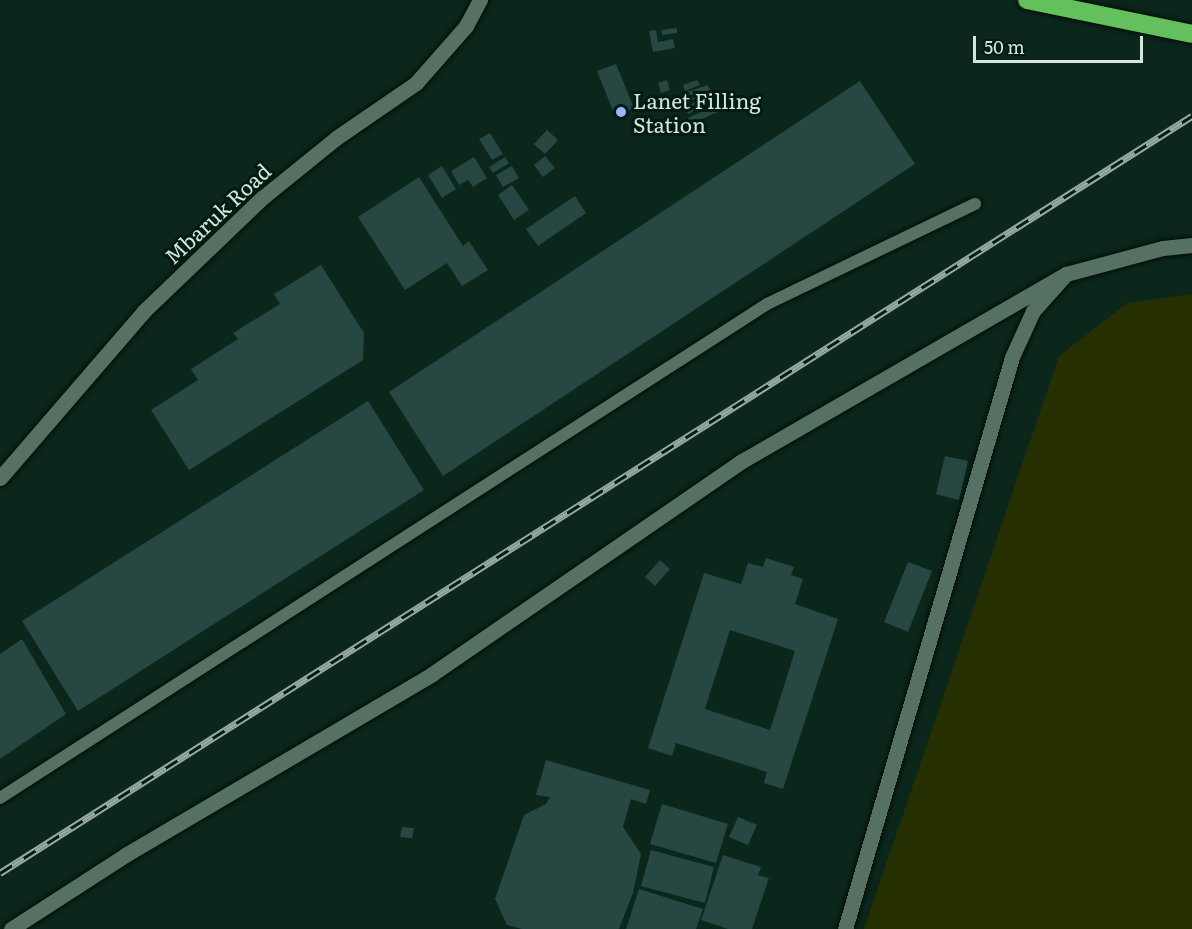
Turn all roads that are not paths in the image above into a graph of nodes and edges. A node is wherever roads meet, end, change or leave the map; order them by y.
1 (480, 0) edge
2 (1027, 0) edge
3 (1192, 34) edge
4 (975, 204) dead end
5 (1192, 245) edge
6 (1066, 274) junction
7 (0, 478) edge
8 (0, 798) edge
9 (11, 929) edge
10 (845, 929) edge

1 - 7 street, Mbaruk Road
2 - 3 highway
4 - 8 lane
5 - 6 street
6 - 9 street
6 - 10 street

